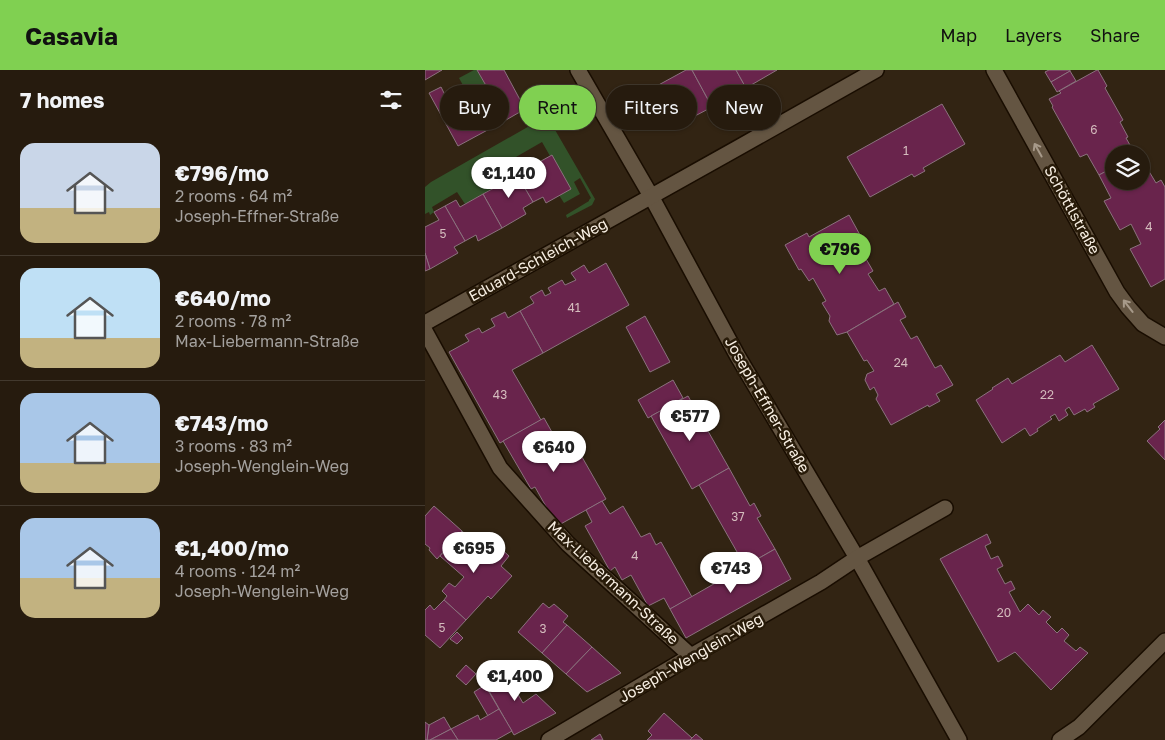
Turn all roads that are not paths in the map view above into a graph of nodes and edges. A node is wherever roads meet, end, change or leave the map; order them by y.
1 (578, 70) edge
2 (876, 70) edge
3 (994, 70) edge
4 (651, 196) junction
5 (425, 323) edge
6 (425, 332) edge
7 (1165, 337) edge
8 (945, 508) dead end
9 (857, 558) junction
10 (1162, 652) edge
11 (691, 656) junction
12 (549, 740) edge
13 (959, 740) edge
14 (1060, 740) edge

1 - 4 street, Joseph-Effner-Straße
2 - 4 street, Eduard-Schleich-Weg
7 -> 3 street, Schöttlstraße
4 - 5 street, Eduard-Schleich-Weg
4 - 9 street, Joseph-Effner-Straße
6 - 11 street, Max-Liebermann-Straße
8 - 9 street, Joseph-Wenglein-Weg
9 - 11 street, Joseph-Wenglein-Weg
9 - 13 street, Joseph-Effner-Straße
10 - 14 street
11 - 12 street, Joseph-Wenglein-Weg

